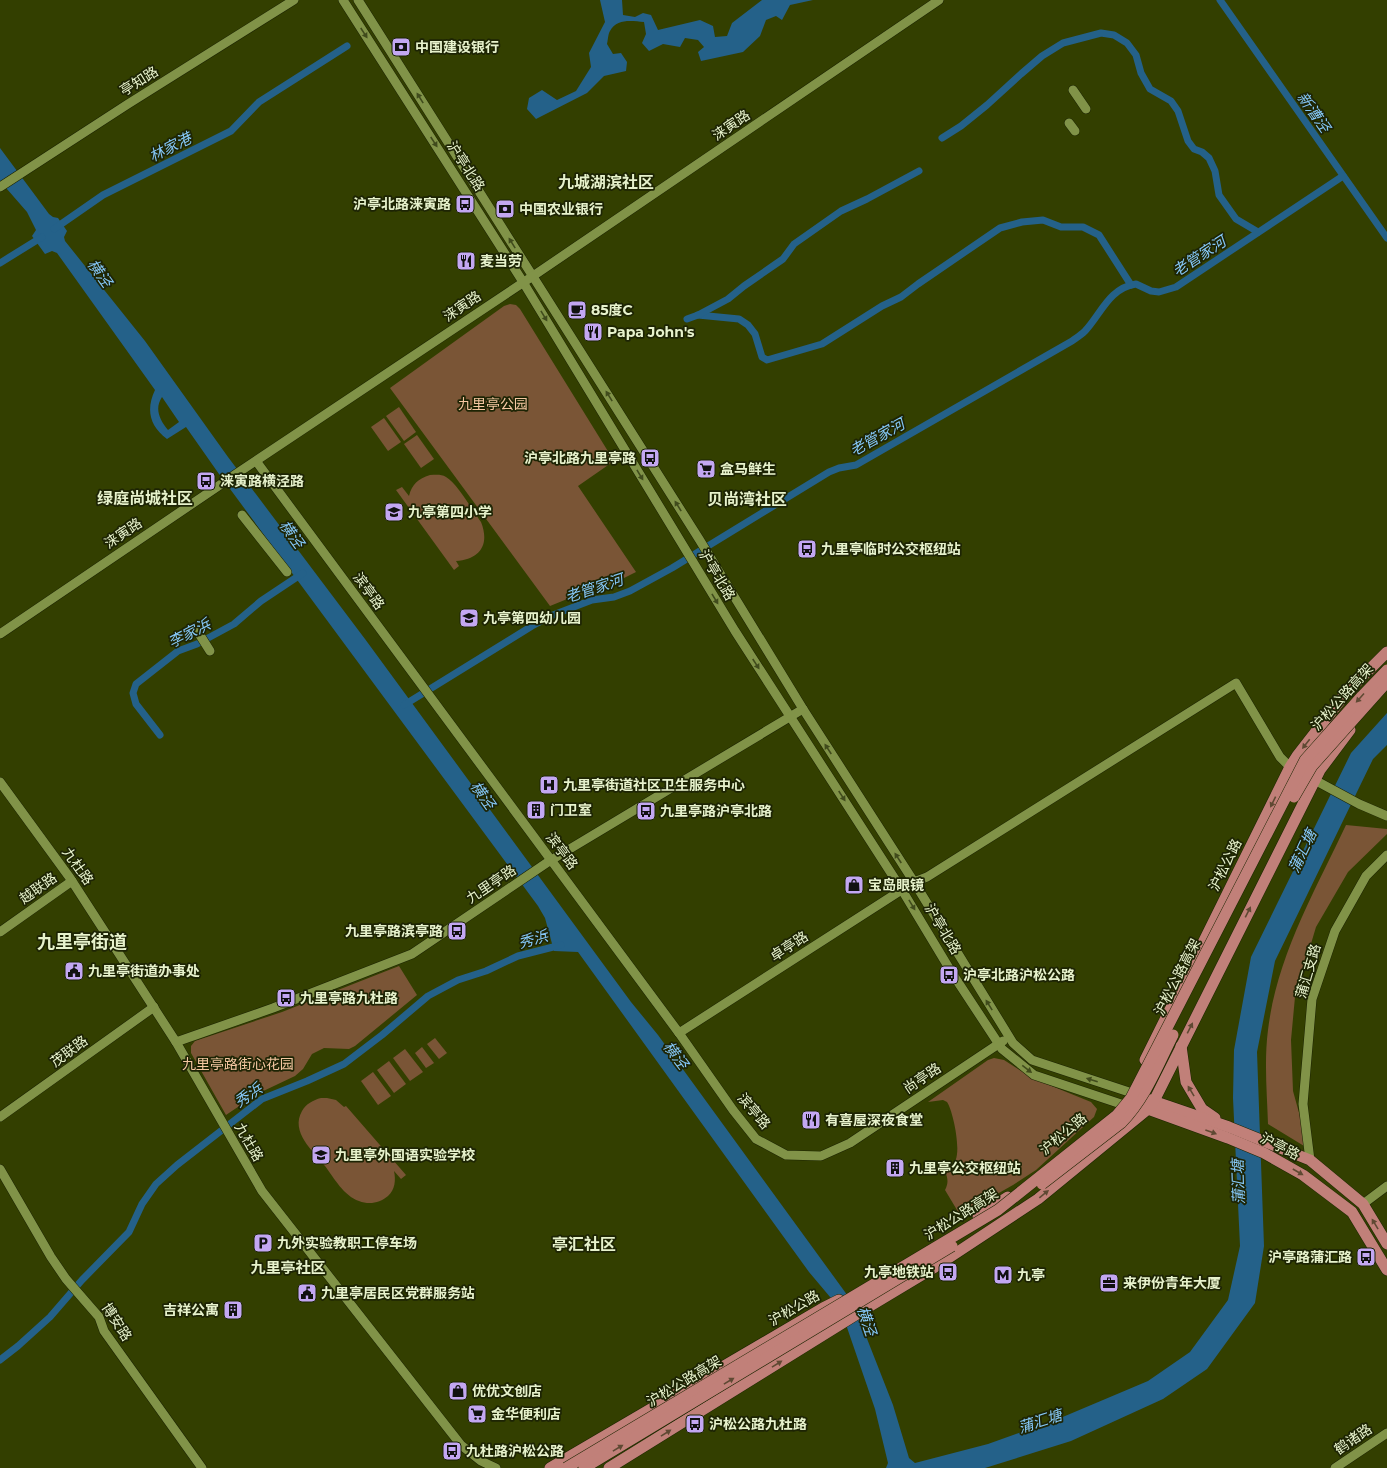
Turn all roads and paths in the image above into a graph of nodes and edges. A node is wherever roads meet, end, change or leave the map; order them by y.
1 (294, 0) edge
2 (343, 0) edge
3 (358, 0) edge
4 (939, 0) edge
5 (1073, 90) dead end
6 (1086, 109) dead end
7 (0, 187) edge
8 (533, 276) junction
9 (523, 282) junction
10 (256, 461) junction
11 (242, 515) dead end
12 (287, 572) dead end
13 (198, 632) dead end
14 (0, 634) edge
15 (210, 651) dead end
16 (1387, 652) edge
17 (1387, 670) edge
18 (1387, 682) edge
19 (1387, 690) edge
20 (803, 709) junction
21 (790, 716) junction
22 (1290, 767) junction
23 (1315, 780) junction
24 (0, 782) edge
25 (1387, 816) edge
26 (1387, 856) edge
27 (551, 860) junction
28 (72, 881) junction
29 (914, 882) junction
30 (902, 890) junction
31 (0, 932) edge
32 (154, 1007) junction
33 (679, 1033) junction
34 (1009, 1037) junction
35 (176, 1042) junction
36 (998, 1043) junction
37 (1180, 1046) junction
38 (1129, 1092) junction
39 (1121, 1104) junction
40 (1151, 1105) junction
41 (0, 1117) edge
42 (1228, 1132) junction
43 (850, 1143) joint
44 (1310, 1160) junction
45 (0, 1169) edge
46 (1387, 1186) edge
47 (1363, 1204) junction
48 (1387, 1244) edge
49 (1387, 1270) edge
50 (1387, 1433) edge
51 (202, 1468) edge
52 (496, 1468) edge
53 (550, 1468) edge
54 (566, 1468) edge
55 (584, 1468) edge
56 (609, 1468) edge
57 (1335, 1468) edge

1 - 7 street, 亭知路
2 -> 9 street, 沪亭北路
8 -> 3 street, 沪亭北路
4 - 8 street, 涞寅路
5 - 6 street
8 - 9 street, 涞寅路
20 -> 8 street, 沪亭北路
9 - 10 street, 涞寅路
9 -> 21 street, 沪亭北路
10 - 14 street, 涞寅路
10 - 27 street, 滨亭路
11 - 12 street
13 - 15 street
16 -> 22 main road, 沪松公路
17 -> 54 main road, 沪松公路高架, bridge
55 -> 18 main road, 沪松公路高架, bridge
19 - 23 main road
20 - 21 street, 九里亭路
29 -> 20 street, 沪亭北路
21 - 27 street, 九里亭路
21 -> 30 street, 沪亭北路
22 - 23 street
22 - 29 street, 卓亭路
22 -> 38 main road, 沪松公路
23 - 25 street
37 -> 23 main road
24 - 28 street, 九杜路
26 - 44 street, 蒲汇支路
27 - 33 street, 滨亭路
27 - 35 street, 九里亭路
28 - 31 street, 越联路
28 - 32 street, 九杜路
29 - 30 street, 卓亭路
34 -> 29 street, 沪亭北路
30 - 33 street, 卓亭路
30 -> 36 street, 沪亭北路
32 - 35 street, 九杜路
32 - 41 street, 茂联路
33 - 43 street, 滨亭路
34 - 36 street, 尚亭路
38 -> 34 street, 沪亭北路
35 - 52 street, 九杜路
36 -> 39 street, 沪亭北路
36 - 43 street, 尚亭路
37 - 40 main road
42 -> 37 main road
38 - 39 main road, 沪松公路
38 - 40 main road, 沪亭路
39 - 40 main road, 沪亭路
39 - 53 main road, 沪松公路
40 - 42 main road, 沪亭路
56 -> 40 main road
42 - 44 main road, 沪亭路
42 -> 49 main road, 沪亭路
44 - 47 main road, 沪亭路
45 - 51 street, 博安路
46 - 47 street
48 -> 47 main road, 沪亭路
50 - 57 street, 鹤诸路

